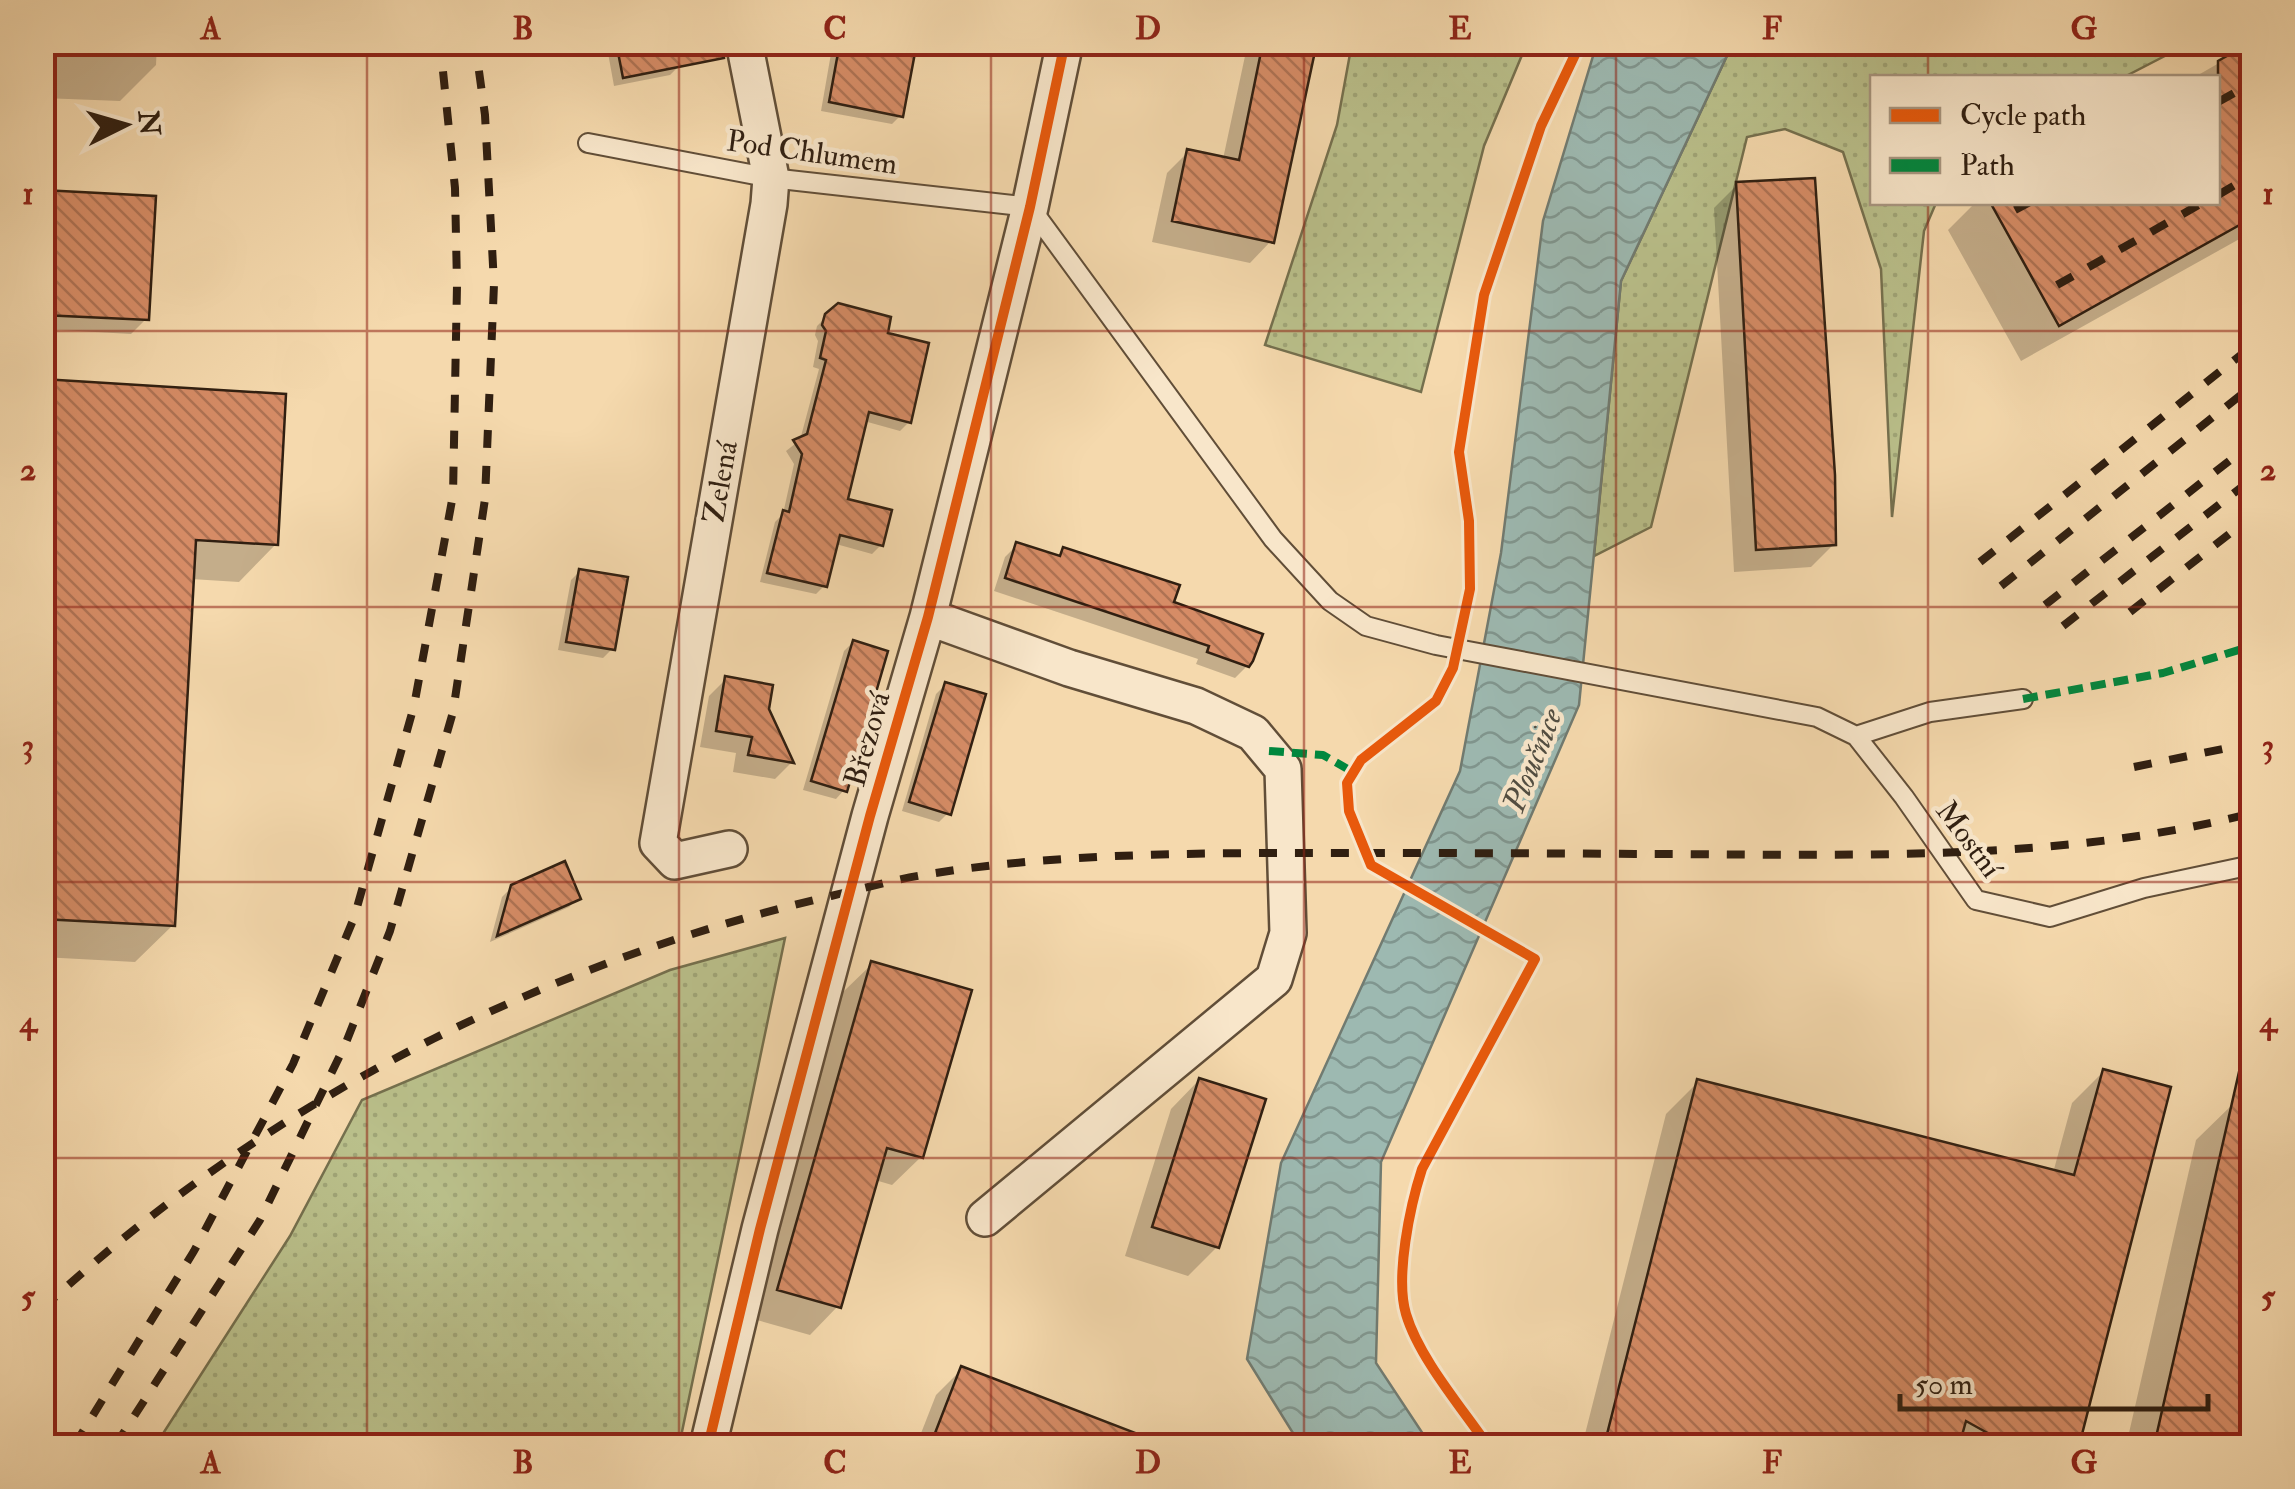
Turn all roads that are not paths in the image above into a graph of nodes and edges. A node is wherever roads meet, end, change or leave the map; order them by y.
1 (744, 42) edge
2 (1065, 42) edge
3 (588, 142) dead end
4 (771, 178) junction
5 (1030, 207) junction
6 (928, 617) junction
7 (2023, 699) dead end
8 (1856, 736) junction
9 (729, 849) dead end
10 (2252, 866) edge
11 (985, 1218) dead end
12 (708, 1446) edge

1 - 4 street, Zelená
2 - 5 street, Březová
3 - 4 lane, Pod Chlumem
4 - 5 lane, Pod Chlumem
4 - 9 street, Zelená
5 - 6 street, Březová
5 - 8 lane, Mostní
6 - 11 street
6 - 12 street, Březová
7 - 8 lane
8 - 10 lane, Mostní

